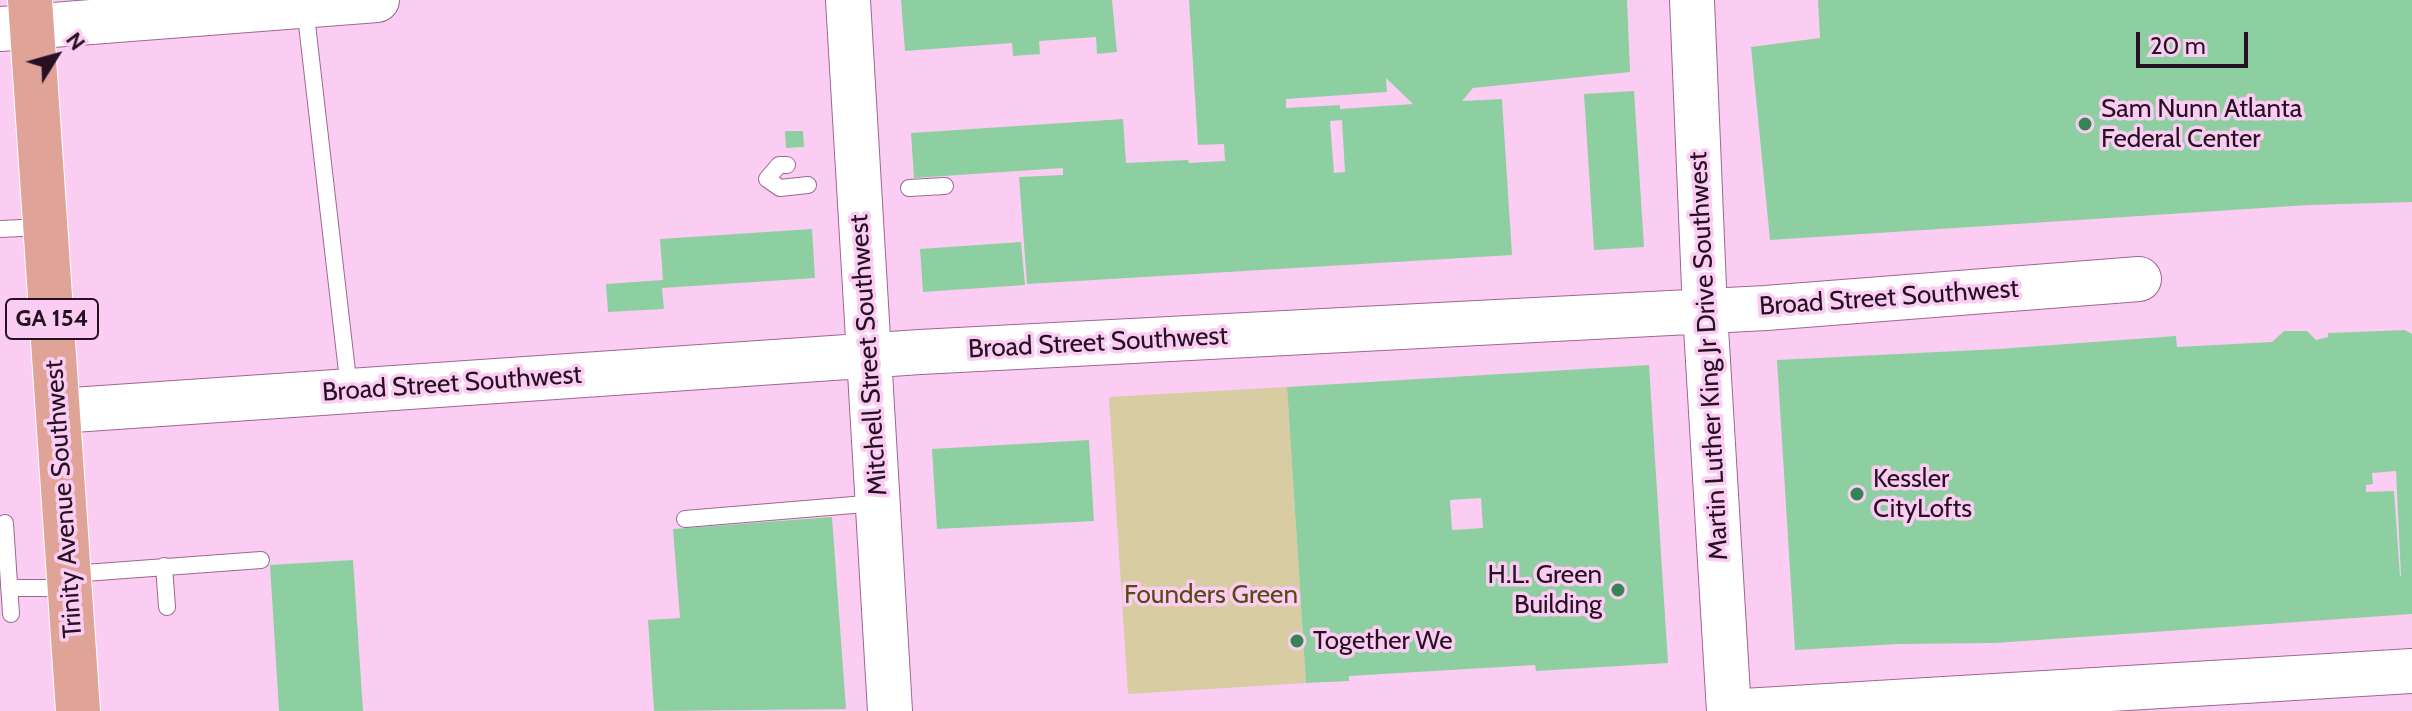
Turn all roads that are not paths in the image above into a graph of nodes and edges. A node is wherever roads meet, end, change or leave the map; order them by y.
1 (377, 0) edge
2 (848, 0) edge
3 (1692, 0) edge
4 (305, 7) junction
5 (21, 19) edge
6 (787, 165) dead end
7 (808, 185) dead end
8 (945, 186) dead end
9 (909, 188) dead end
10 (46, 226) junction
11 (0, 229) edge
12 (2139, 279) dead end
13 (1705, 311) junction
14 (868, 356) junction
15 (349, 391) junction
16 (58, 411) junction
17 (879, 503) junction
18 (685, 519) dead end
19 (5, 523) dead end
20 (261, 560) dead end
21 (164, 566) junction
22 (69, 581) junction
23 (9, 588) junction
24 (167, 607) dead end
25 (11, 614) dead end
26 (2412, 671) edge
27 (78, 711) edge
28 (890, 711) edge
29 (1729, 711) edge
30 (1744, 711) edge

1 - 4 street
2 - 14 street, Mitchell Street Southwest
3 - 13 street, Martin Luther King Jr Drive Southwest
4 - 5 street
4 - 15 lane
5 - 10 main road, Trinity Avenue Southwest / GA 154
6 - 7 lane
8 - 9 lane
10 - 11 lane
10 - 16 main road, Trinity Avenue Southwest / GA 154
12 - 13 street, Broad Street Southwest
13 - 14 street, Broad Street Southwest
13 - 29 street, Martin Luther King Jr Drive Southwest
14 - 15 street, Broad Street Southwest
14 - 17 street, Mitchell Street Southwest
15 - 16 street, Broad Street Southwest
16 - 22 main road, Trinity Avenue Southwest / GA 154
17 - 18 lane
17 - 28 street, Mitchell Street Southwest
19 - 23 lane
20 - 21 lane
21 - 22 lane
21 - 24 lane
22 - 23 lane
22 - 27 main road, Trinity Avenue Southwest / GA 154
23 - 25 lane
26 - 30 street

